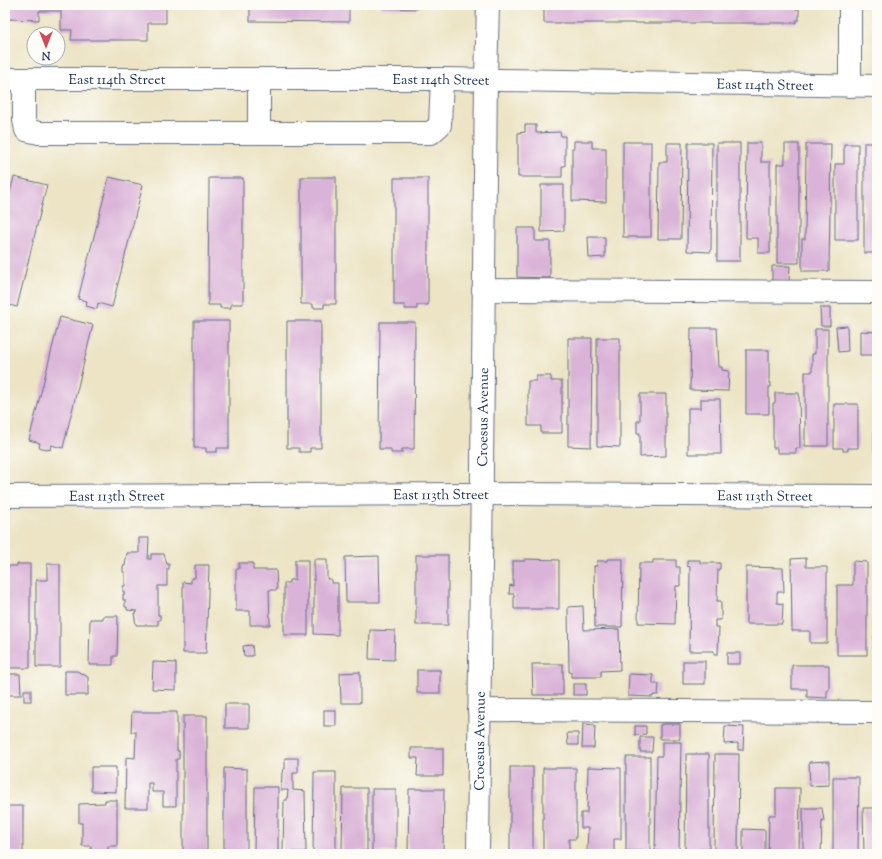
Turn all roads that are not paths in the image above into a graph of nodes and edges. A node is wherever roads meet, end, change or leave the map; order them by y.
1 (488, 5) edge
2 (850, 5) edge
3 (14, 78) edge
4 (259, 79) junction
5 (442, 79) junction
6 (486, 79) junction
7 (850, 86) junction
8 (877, 86) edge
9 (259, 133) junction
10 (483, 290) junction
11 (877, 292) edge
12 (481, 494) junction
13 (5, 496) edge
14 (877, 496) edge
15 (479, 710) junction
16 (877, 712) edge
17 (478, 854) edge

1 - 6 street, Croesus Avenue
2 - 7 street
3 - 4 street, East 114th Street
3 - 9 street
4 - 5 street, East 114th Street
4 - 9 street
5 - 6 street, East 114th Street
5 - 9 street
6 - 7 street, East 114th Street
6 - 10 street, Croesus Avenue
7 - 8 street, East 114th Street
10 - 11 street
10 - 12 street, Croesus Avenue
12 - 13 street, East 113th Street
12 - 14 street, East 113th Street
12 - 15 street, Croesus Avenue
15 - 16 street
15 - 17 street, Croesus Avenue

